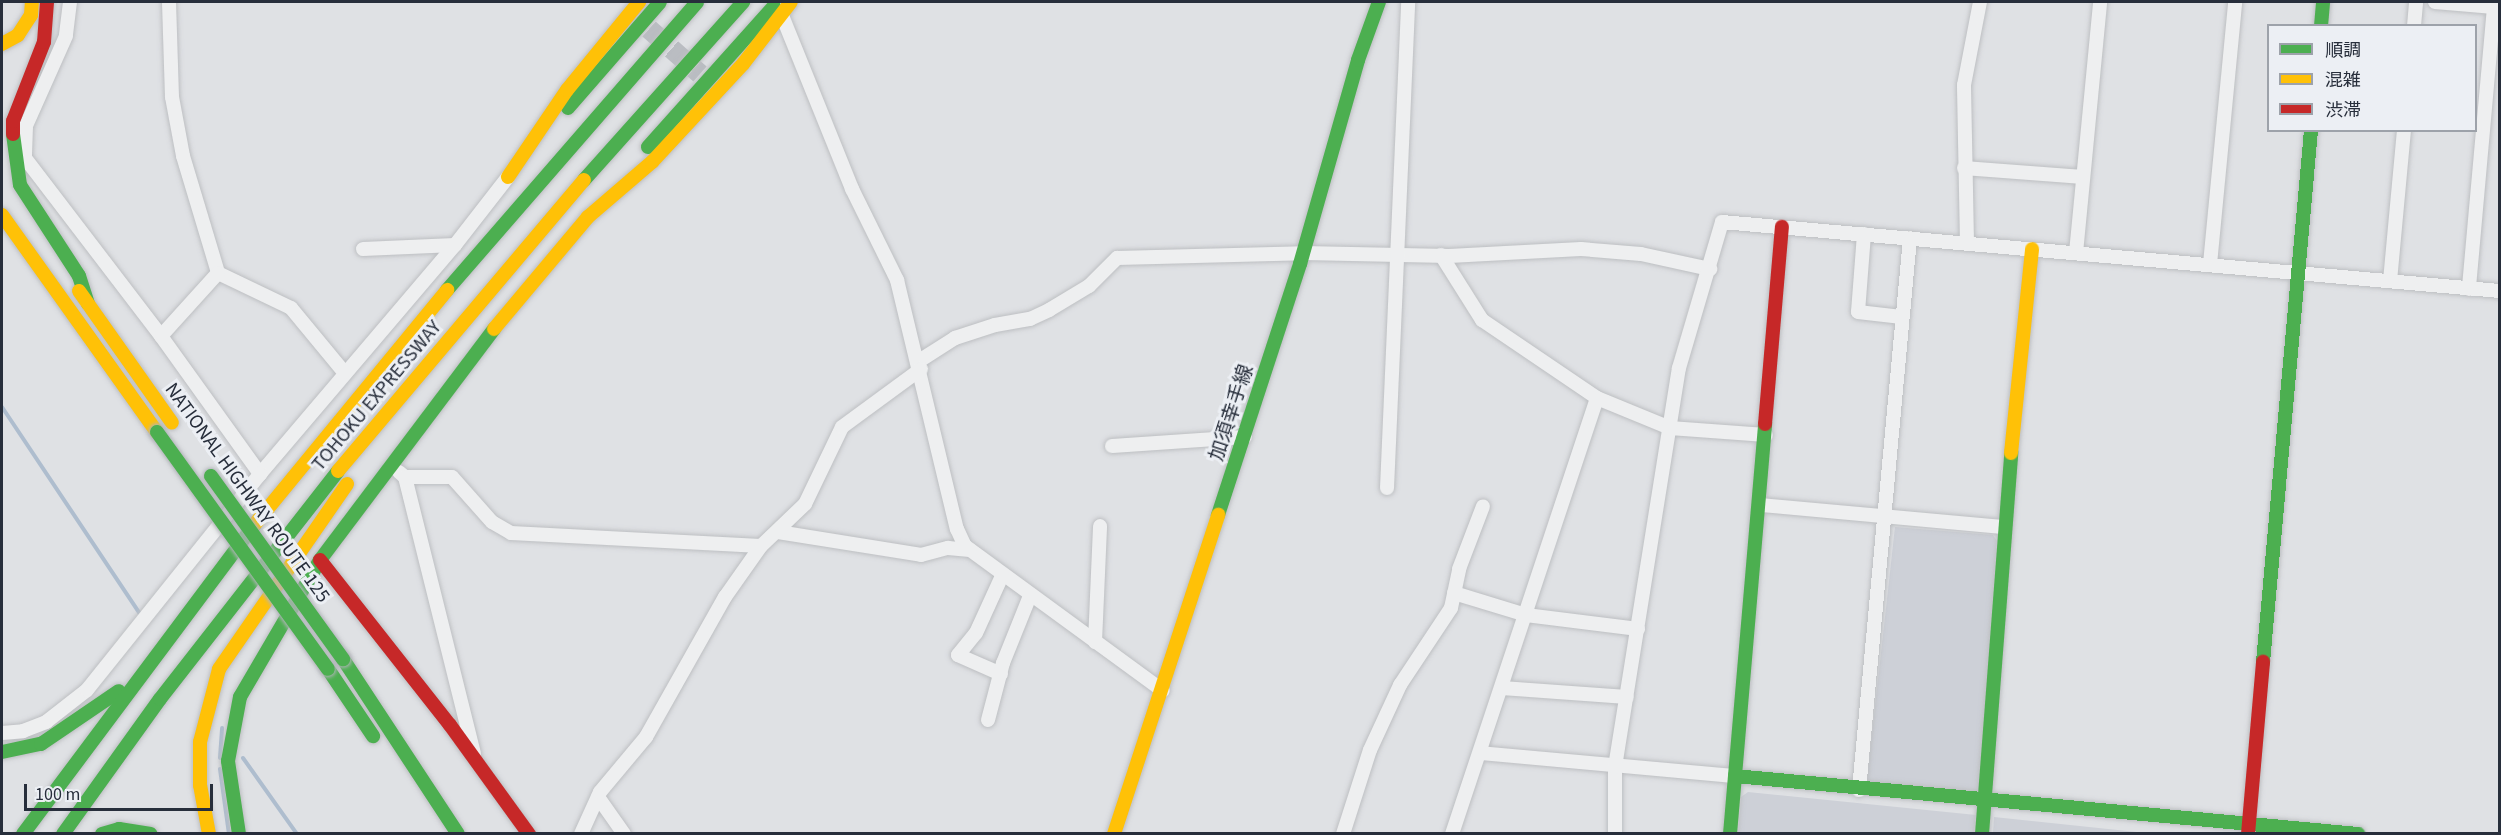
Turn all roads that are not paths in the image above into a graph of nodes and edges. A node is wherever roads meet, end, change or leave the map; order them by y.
1 (32, 2) edge
2 (47, 2) edge
3 (69, 2) edge
4 (169, 2) edge
5 (639, 2) edge
6 (660, 2) edge
7 (697, 2) edge
8 (743, 2) edge
9 (1379, 2) edge
10 (1408, 2) edge
11 (1980, 2) edge
12 (2100, 2) edge
13 (2235, 2) edge
14 (2323, 2) edge
15 (2416, 2) edge
16 (2435, 2) edge
17 (782, 5) edge
18 (2320, 24) edge
19 (2414, 24) edge
20 (2, 44) edge
21 (2485, 103) junction
22 (2499, 104) edge
23 (2311, 132) edge
24 (2404, 132) edge
25 (528, 152) junction
26 (1964, 168) junction
27 (2, 177) edge
28 (508, 177) joint
29 (2083, 177) junction
30 (2, 214) edge
31 (588, 217) junction
32 (1782, 227) junction
33 (1864, 234) junction
34 (1910, 238) junction
35 (1966, 243) junction
36 (456, 245) junction
37 (363, 249) dead end
38 (2032, 249) junction
39 (1303, 253) junction
40 (2076, 253) junction
41 (1397, 255) junction
42 (1441, 255) junction
43 (2210, 264) junction
44 (1710, 269) junction
45 (2297, 272) junction
46 (218, 273) junction
47 (2390, 281) junction
48 (2469, 288) junction
49 (2499, 291) edge
50 (88, 304) junction
51 (1902, 317) junction
52 (161, 336) junction
53 (432, 360) junction
54 (920, 365) junction
55 (344, 372) junction
56 (1597, 398) junction
57 (175, 427) dead end
58 (1670, 428) junction
59 (1766, 435) junction
60 (1245, 437) junction
61 (1112, 446) dead end
62 (199, 460) dead end
63 (390, 464) junction
64 (260, 474) junction
65 (405, 477) junction
66 (1387, 488) dead end
67 (1761, 505) junction
68 (1483, 506) dead end
69 (1886, 517) junction
70 (1100, 526) dead end
71 (2004, 527) junction
72 (778, 532) junction
73 (761, 546) junction
74 (970, 550) junction
75 (320, 560) junction
76 (1002, 576) junction
77 (1454, 593) junction
78 (1030, 596) junction
79 (1526, 615) junction
80 (1638, 629) junction
81 (1095, 642) junction
82 (1000, 674) junction
83 (139, 677) junction
84 (1502, 688) junction
85 (1163, 691) junction
86 (1627, 697) junction
87 (988, 720) dead end
88 (2, 733) edge
89 (384, 751) dead end
90 (2, 752) edge
91 (1480, 753) junction
92 (475, 759) junction
93 (1616, 767) junction
94 (1735, 776) junction
95 (1859, 790) junction
96 (598, 797) junction
97 (1985, 801) junction
98 (2248, 829) edge
99 (23, 834) edge
100 (63, 834) edge
101 (102, 834) edge
102 (151, 834) edge
103 (209, 834) edge
104 (239, 834) edge
105 (458, 834) edge
106 (529, 834) edge
107 (581, 834) edge
108 (624, 834) edge
109 (1114, 834) edge
110 (1343, 834) edge
111 (1452, 834) edge
112 (1615, 834) edge
113 (1730, 834) edge
114 (1982, 834) edge
115 (2358, 834) edge

1 - 20 main road
2 - 50 main road
3 - 52 street
4 - 46 street
5 - 25 main road
6 - 25 main road
7 - 83 main road, TOHOKU EXPRESSWAY
8 - 53 main road, TOHOKU EXPRESSWAY
9 - 39 main road, 加須幸手線
10 - 41 street
11 - 26 street
12 - 29 street
13 - 43 street
14 - 18 main road
15 - 19 street
16 - 21 street
17 - 31 main road
17 - 31 main road
17 - 54 street
21 - 22 street
21 - 48 street
23 - 45 main road
24 - 47 street
25 - 28 main road
26 - 29 street
26 - 35 street
27 - 50 main road, NATIONAL HIGHWAY ROUTE 125
28 - 36 street
29 - 40 street
30 - 89 main road, NATIONAL HIGHWAY ROUTE 125, bridge
31 - 63 main road
32 - 33 street
32 - 44 street
32 - 59 main road
33 - 34 street
33 - 51 street
34 - 35 street
34 - 51 street
35 - 38 street
36 - 37 street
36 - 55 street
38 - 40 street
38 - 71 main road
39 - 41 street
39 - 54 street
39 - 60 main road, 加須幸手線
40 - 43 street
41 - 42 street
41 - 66 street
42 - 44 street
42 - 56 street
43 - 45 street
44 - 58 street
45 - 47 street
45 - 98 main road
46 - 52 street
46 - 55 street
47 - 48 street
48 - 49 street
50 - 57 main road, NATIONAL HIGHWAY ROUTE 125
51 - 69 street
52 - 64 street
53 - 100 main road, TOHOKU EXPRESSWAY
53 - 103 main road
54 - 72 street
54 - 74 street
55 - 64 street
56 - 58 street
56 - 79 street
58 - 59 street
58 - 80 street
59 - 67 main road
60 - 61 street
60 - 85 main road, 加須幸手線
62 - 105 main road, NATIONAL HIGHWAY ROUTE 125, bridge
63 - 65 street
63 - 75 main road
64 - 88 street
65 - 73 street
65 - 92 street
67 - 69 street
67 - 94 main road
68 - 77 street
69 - 71 street
69 - 95 street
70 - 81 street
71 - 97 main road
72 - 73 street
72 - 74 street
73 - 96 street
74 - 76 street
75 - 92 main road
75 - 104 main road
76 - 78 street
76 - 82 street
77 - 79 street
77 - 110 street
78 - 81 street
78 - 82 street
79 - 80 street
79 - 84 street
80 - 86 street
81 - 85 street
82 - 87 street
83 - 90 main road
83 - 99 main road, TOHOKU EXPRESSWAY
84 - 86 street
84 - 91 street
85 - 109 main road, 加須幸手線
86 - 93 street
91 - 93 street
91 - 111 street
92 - 106 main road
93 - 94 street
93 - 112 street
94 - 95 main road
94 - 113 main road
95 - 97 main road
96 - 107 street
96 - 108 street
97 - 98 main road
97 - 114 main road
98 - 115 main road
101 - 102 main road

